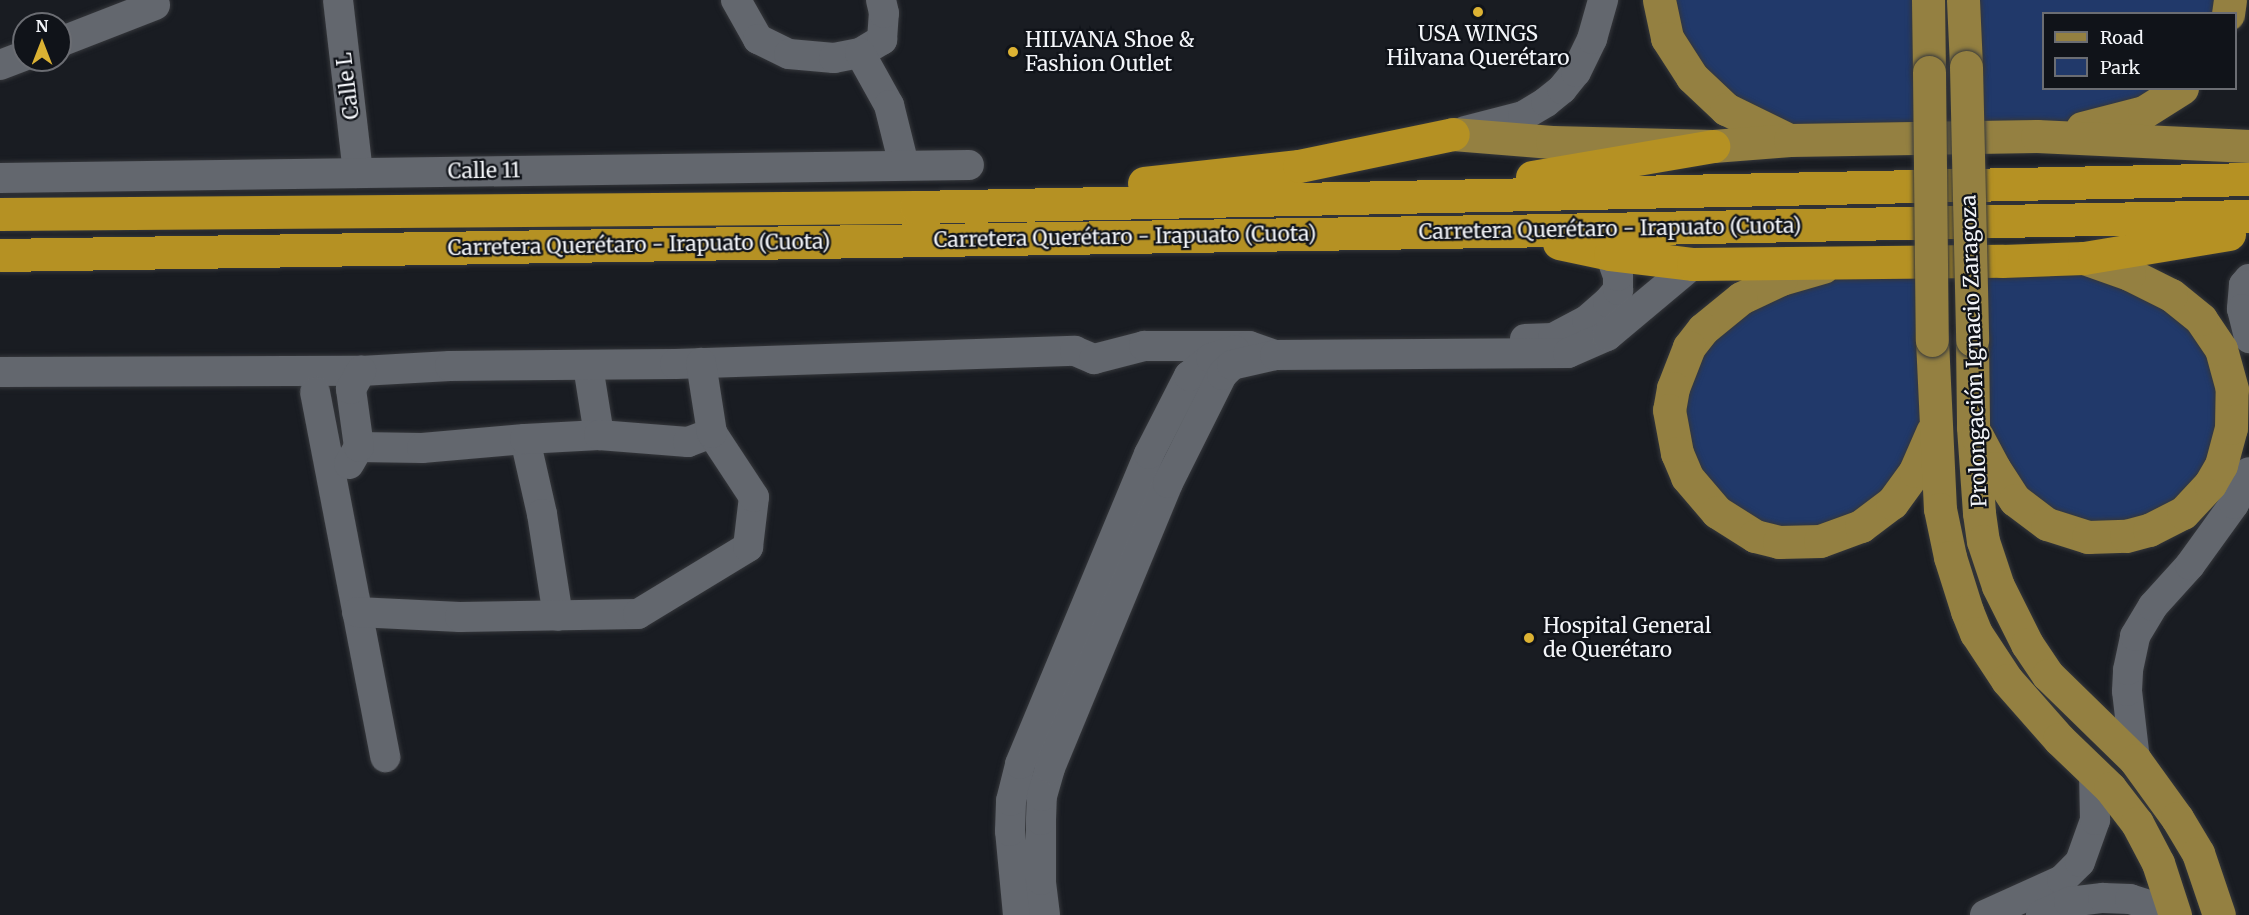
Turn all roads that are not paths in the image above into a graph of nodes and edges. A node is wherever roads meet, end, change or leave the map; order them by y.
1 (338, 0) edge
2 (736, 0) edge
3 (881, 0) edge
4 (1603, 0) edge
5 (1659, 0) edge
6 (1928, 0) edge
7 (1963, 0) edge
8 (154, 5) dead end
9 (72, 37) edge
10 (860, 53) junction
11 (2179, 90) edge
12 (1453, 134) junction
13 (2037, 136) junction
14 (1790, 140) junction
15 (1713, 146) junction
16 (2249, 146) edge
17 (904, 165) junction
18 (969, 165) dead end
19 (358, 173) junction
20 (0, 178) edge
21 (2249, 179) edge
22 (1420, 196) junction
23 (916, 207) junction
24 (0, 214) edge
25 (2249, 216) edge
26 (2249, 230) edge
27 (1502, 231) junction
28 (1610, 254) junction
29 (0, 255) edge
30 (2084, 258) junction
31 (1840, 262) junction
32 (1693, 264) junction
33 (2249, 279) edge
34 (2249, 338) edge
35 (1262, 351) junction
36 (701, 363) junction
37 (588, 366) junction
38 (0, 372) edge
39 (356, 380) junction
40 (311, 381) junction
41 (1935, 425) junction
42 (1973, 428) junction
43 (712, 433) junction
44 (598, 435) junction
45 (525, 439) junction
46 (359, 447) junction
47 (2249, 472) edge
48 (334, 490) junction
49 (357, 612) junction
50 (558, 616) junction
51 (385, 757) dead end
52 (2135, 760) junction
53 (2094, 773) junction
54 (2019, 908) edge
55 (2175, 914) edge
56 (1017, 915) edge
57 (1045, 915) edge
58 (1984, 915) edge
59 (2041, 915) edge
60 (2219, 915) edge

1 - 19 street, Calle L
2 - 10 street
3 - 10 street
4 - 12 street
5 - 14 main road
6 - 41 main road, Prolongación Ignacio Zaragoza, bridge
7 - 42 main road, Prolongación Ignacio Zaragoza, bridge
8 - 9 street
10 - 17 street
11 - 13 main road
12 - 15 main road
12 - 23 highway
13 - 14 main road
13 - 16 main road
14 - 15 main road
15 - 22 highway
17 - 18 street, Calle 11
17 - 19 street, Calle 11
19 - 20 street, Calle 11
21 - 22 highway, Carretera Querétaro - Irapuato (Cuota)
22 - 23 highway, Carretera Querétaro - Irapuato (Cuota)
23 - 24 highway, Carretera Querétaro - Irapuato (Cuota)
25 - 27 highway, Carretera Querétaro - Irapuato (Cuota)
26 - 30 highway
27 - 28 highway
27 - 29 highway, Carretera Querétaro - Irapuato (Cuota)
28 - 32 highway
28 - 35 street
30 - 31 highway
30 - 42 main road
31 - 32 highway
31 - 41 main road
32 - 35 street
33 - 34 street
35 - 36 street
35 - 56 street
35 - 57 street
36 - 37 street
36 - 43 street
37 - 39 street
37 - 44 street
38 - 40 street
39 - 40 street
39 - 46 street
40 - 48 street
41 - 53 main road, Prolongación Ignacio Zaragoza
42 - 52 main road, Prolongación Ignacio Zaragoza
43 - 44 street
43 - 50 street
44 - 45 street
45 - 46 street
45 - 50 street
46 - 48 street
47 - 52 street
48 - 49 street
49 - 50 street
49 - 51 street
52 - 60 main road, Prolongación Ignacio Zaragoza
53 - 54 street
53 - 55 main road, Prolongación Ignacio Zaragoza
54 - 58 street
55 - 59 street

